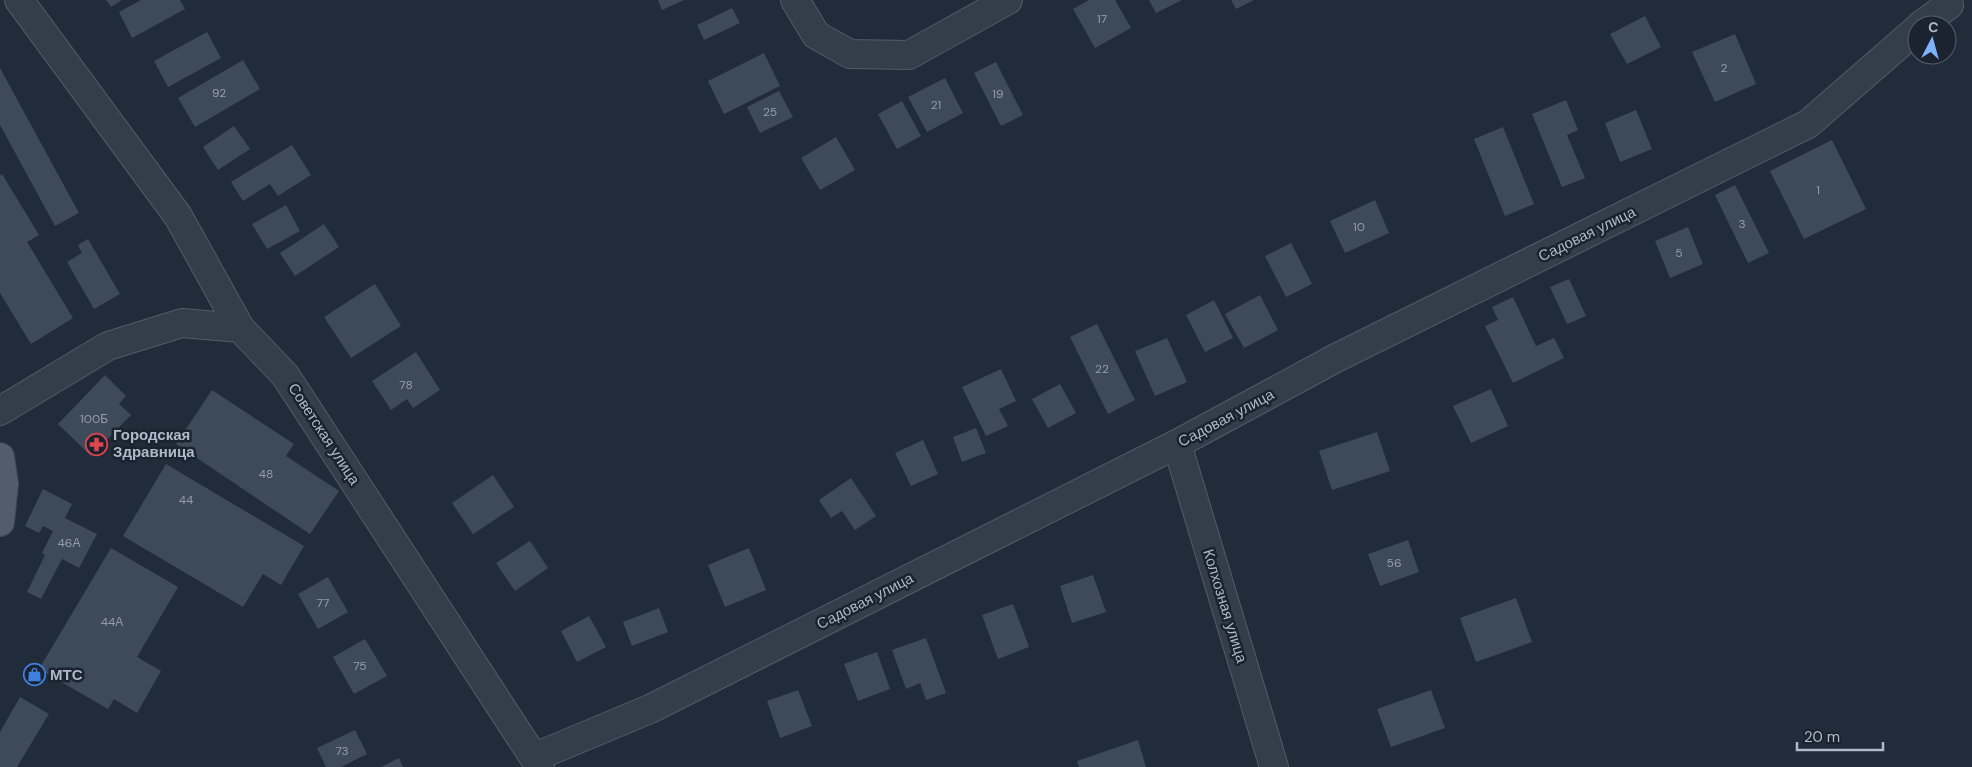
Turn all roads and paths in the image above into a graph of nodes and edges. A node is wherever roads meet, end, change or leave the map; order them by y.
1 (19, 0) edge
2 (795, 0) edge
3 (1008, 0) edge
4 (1946, 0) edge
5 (1936, 15) edge
6 (1907, 38) edge
7 (240, 328) junction
8 (0, 412) edge
9 (1177, 444) junction
10 (0, 457) edge
11 (0, 522) edge
12 (537, 762) edge
13 (1274, 767) edge

1 - 7 street, Советская улица
2 - 3 street
4 - 5 street
6 - 9 street, Садовая улица
7 - 8 street
7 - 12 street, Советская улица
9 - 12 street, Садовая улица
9 - 13 street, Колхозная улица
10 - 11 main road

